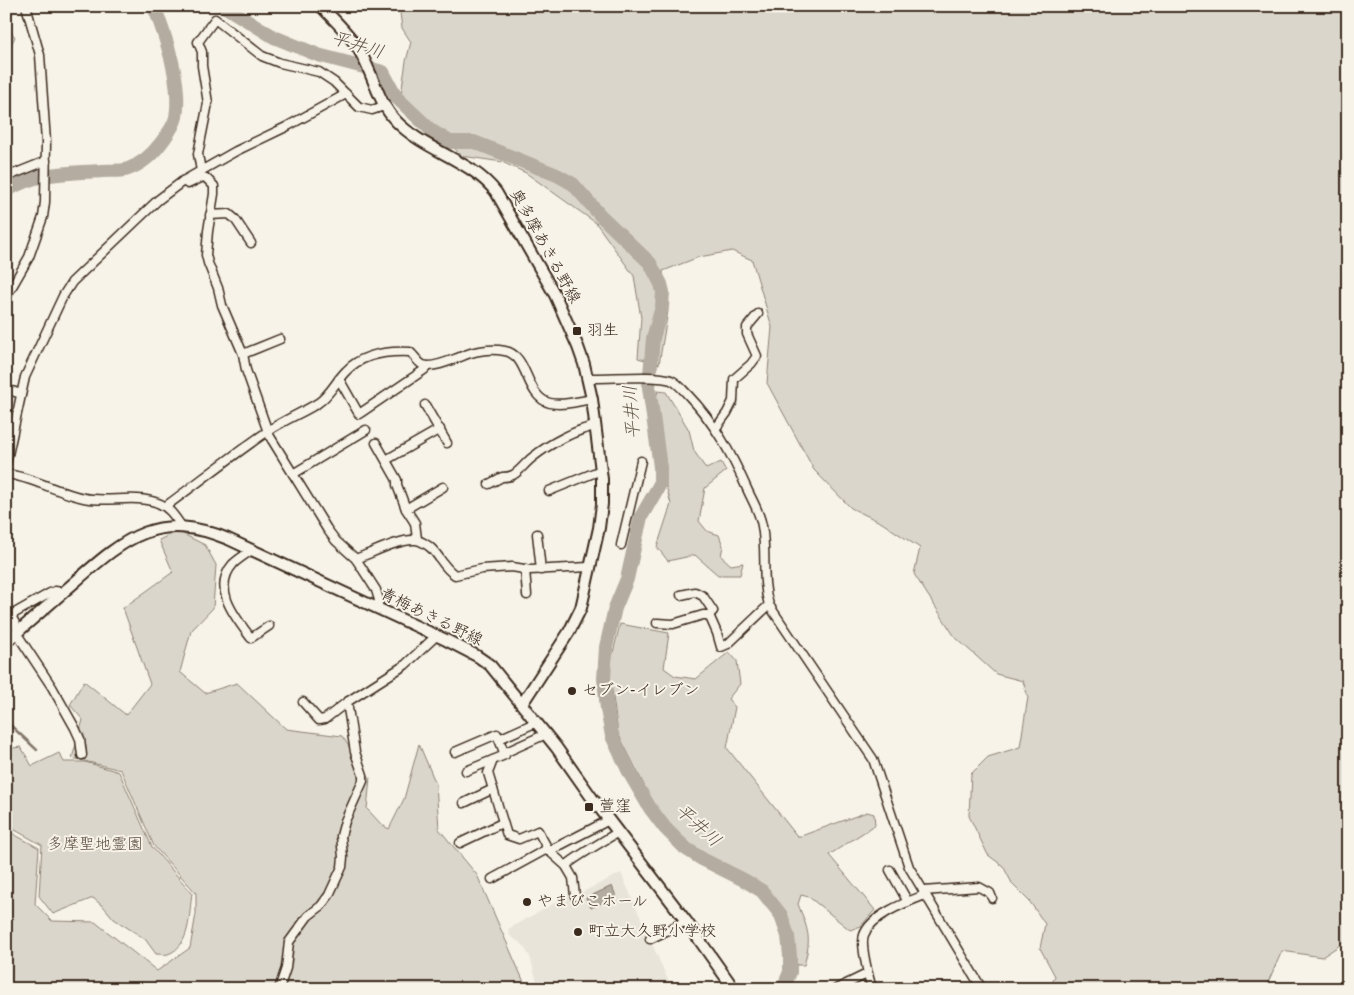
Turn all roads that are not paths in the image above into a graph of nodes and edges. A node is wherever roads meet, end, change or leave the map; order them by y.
1 (26, 6) edge
2 (321, 6) edge
3 (346, 94) junction
4 (381, 101) junction
5 (46, 163) junction
6 (201, 171) junction
7 (6, 177) edge
8 (183, 181) junction
9 (210, 215) junction
10 (251, 243) dead end
11 (6, 297) edge
12 (758, 314) dead end
13 (280, 339) dead end
14 (244, 354) junction
15 (427, 366) junction
16 (588, 378) junction
17 (339, 380) junction
18 (6, 389) edge
19 (21, 394) junction
20 (592, 399) junction
21 (425, 405) dead end
22 (596, 426) junction
23 (716, 428) junction
24 (440, 429) junction
25 (366, 430) dead end
26 (267, 431) junction
27 (376, 443) dead end
28 (447, 443) dead end
29 (386, 460) junction
30 (641, 460) dead end
31 (6, 464) edge
32 (601, 470) junction
33 (6, 474) edge
34 (292, 474) junction
35 (489, 484) dead end
36 (443, 487) dead end
37 (549, 491) dead end
38 (166, 506) junction
39 (406, 509) junction
40 (182, 527) junction
41 (537, 534) dead end
42 (416, 540) junction
43 (621, 545) dead end
44 (252, 550) junction
45 (356, 559) junction
46 (590, 567) junction
47 (525, 569) junction
48 (541, 570) junction
49 (63, 592) junction
50 (527, 595) dead end
51 (681, 595) dead end
52 (769, 605) junction
53 (6, 606) edge
54 (377, 608) junction
55 (709, 615) junction
56 (9, 617) edge
57 (657, 622) dead end
58 (269, 626) dead end
59 (18, 632) junction
60 (436, 636) junction
61 (6, 642) edge
62 (303, 702) dead end
63 (347, 702) junction
64 (522, 704) junction
65 (537, 722) junction
66 (546, 734) junction
67 (499, 739) junction
68 (455, 752) dead end
69 (504, 753) junction
70 (82, 755) dead end
71 (493, 760) junction
72 (466, 771) dead end
73 (493, 789) junction
74 (464, 803) dead end
75 (609, 820) junction
76 (502, 823) junction
77 (618, 832) junction
78 (460, 843) dead end
79 (548, 850) junction
80 (566, 866) junction
81 (890, 870) dead end
82 (492, 879) dead end
83 (924, 893) junction
84 (575, 896) dead end
85 (992, 898) dead end
86 (908, 902) junction
87 (686, 921) junction
88 (650, 939) dead end
89 (867, 974) junction
90 (279, 989) edge
91 (734, 989) edge
92 (836, 989) edge
93 (872, 989) edge
94 (982, 989) edge

1 - 5 street
2 - 4 main road, 奥多摩あきる野線
3 - 4 street
3 - 6 street
3 - 6 street
4 - 16 main road, 奥多摩あきる野線
5 - 7 street
5 - 11 street
6 - 8 street
8 - 9 street
8 - 19 street
9 - 10 street
9 - 14 street
12 - 23 street
13 - 14 street
14 - 26 street
15 - 17 street
15 - 17 street
15 - 20 street
16 - 20 main road, 奥多摩あきる野線
16 - 23 street
17 - 26 street
18 - 19 street
19 - 31 street
20 - 22 main road, 奥多摩あきる野線
21 - 24 street
22 - 32 main road, 奥多摩あきる野線
22 - 35 street
23 - 52 street
24 - 28 street
24 - 29 street
25 - 34 street
26 - 34 street
26 - 38 street
27 - 29 street
29 - 39 street
30 - 43 street
32 - 37 street
32 - 46 main road, 奥多摩あきる野線
33 - 38 street
34 - 45 street
36 - 39 street
38 - 40 street
39 - 42 street
40 - 44 main road, 青梅あきる野線
40 - 49 main road, 青梅あきる野線
41 - 48 street
42 - 45 street
42 - 47 street
44 - 54 main road, 青梅あきる野線
44 - 58 street
45 - 54 street
46 - 48 street
46 - 64 main road, 奥多摩あきる野線
47 - 48 street
47 - 50 street
49 - 56 street
49 - 59 main road, 青梅あきる野線
51 - 55 street
52 - 55 street
52 - 83 street
53 - 56 street
54 - 60 main road, 青梅あきる野線
55 - 57 street
56 - 59 street
59 - 61 main road, 青梅あきる野線
59 - 70 street
60 - 63 street
60 - 64 main road, 青梅あきる野線
62 - 63 street
63 - 90 street
64 - 65 main road, 青梅あきる野線
65 - 66 main road, 青梅あきる野線
65 - 67 street
66 - 69 street
66 - 75 main road, 青梅あきる野線
67 - 68 street
67 - 69 street
69 - 71 street
71 - 72 street
71 - 73 street
73 - 74 street
73 - 76 street
75 - 77 main road, 青梅あきる野線
75 - 79 street
76 - 78 street
76 - 79 street
77 - 80 street
77 - 87 main road, 青梅あきる野線
79 - 80 street
79 - 82 street
80 - 84 street
81 - 86 street
83 - 85 street
83 - 86 street
83 - 94 street
86 - 89 street
87 - 88 street
87 - 91 main road, 青梅あきる野線
89 - 92 street
89 - 93 street

